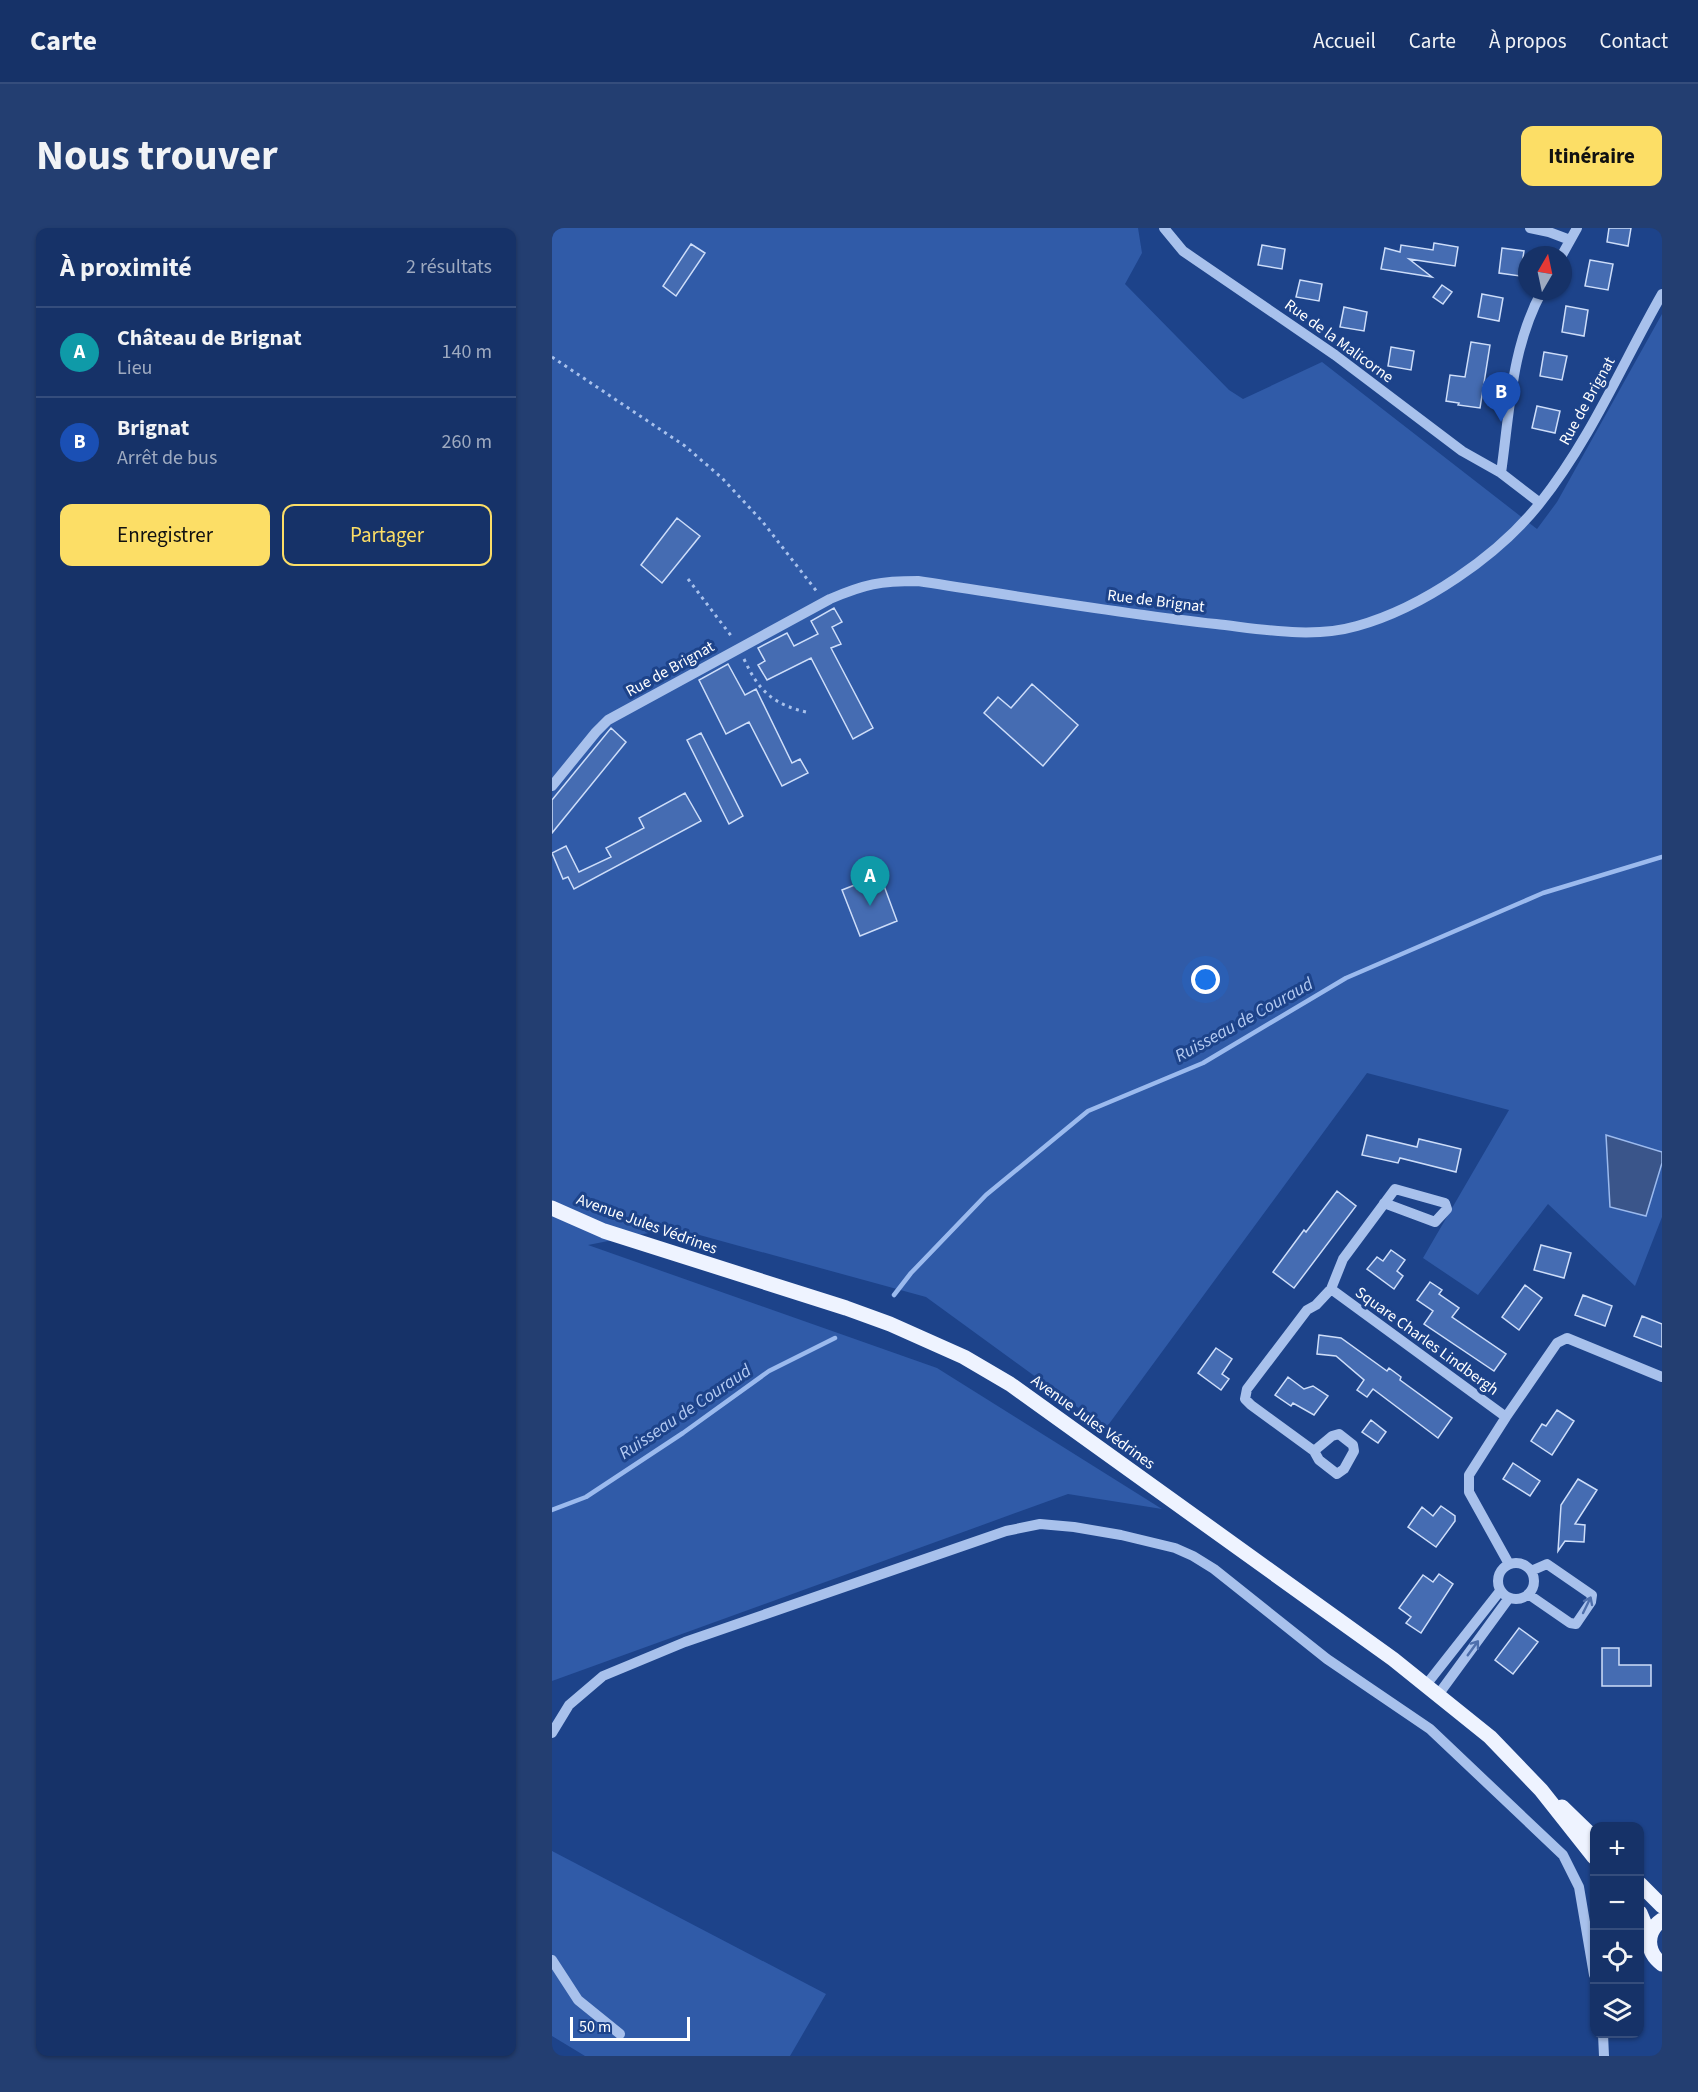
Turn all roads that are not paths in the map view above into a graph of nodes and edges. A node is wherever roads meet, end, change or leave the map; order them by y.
1 (1164, 228) edge
2 (1530, 228) edge
3 (1577, 228) edge
4 (1570, 240) junction
5 (1567, 246) edge
6 (1662, 294) edge
7 (1538, 300) edge
8 (1501, 473) junction
9 (1540, 503) junction
10 (552, 786) edge
11 (1384, 1203) junction
12 (552, 1208) edge
13 (1331, 1289) junction
14 (1662, 1377) edge
15 (1506, 1417) junction
16 (1314, 1451) dead end
17 (1509, 1564) junction
18 (1531, 1571) junction
19 (1504, 1594) junction
20 (1528, 1594) junction
21 (1432, 1690) junction
22 (552, 1732) edge
23 (1541, 1790) junction
24 (1590, 1834) edge
25 (1590, 1852) edge
26 (1644, 1888) edge
27 (1662, 1906) edge
28 (1662, 1920) edge
29 (1644, 1923) edge
30 (1650, 1937) junction
31 (1590, 1952) edge
32 (552, 1960) edge
33 (1662, 1964) edge
34 (620, 2034) dead end
35 (1603, 2038) edge
36 (1604, 2056) edge

1 - 8 street, Rue de la Malicorne
2 - 4 street
3 - 4 street
4 - 5 street
6 - 9 street, Rue de Brignat
7 - 8 street
8 - 9 street, Rue de la Malicorne
9 - 10 street, Rue de Brignat
11 - 11 street, Square Charles Lindbergh
11 - 13 street, Square Charles Lindbergh
12 - 21 main road, Avenue Jules Védrines
13 - 15 street, Square Charles Lindbergh
13 - 16 street, Square Charles Lindbergh
14 - 15 street
15 - 17 street
17 - 18 street
17 - 19 street
18 - 20 street
20 -> 18 street
19 - 20 street
19 - 21 street
21 - 23 main road, Avenue Jules Védrines
22 - 31 street
23 - 24 main road, Avenue Jules Védrines
23 - 25 main road, Avenue Jules Védrines
26 - 27 main road
28 - 30 main road
29 - 30 main road
30 - 33 main road
32 - 34 street
35 - 36 street

